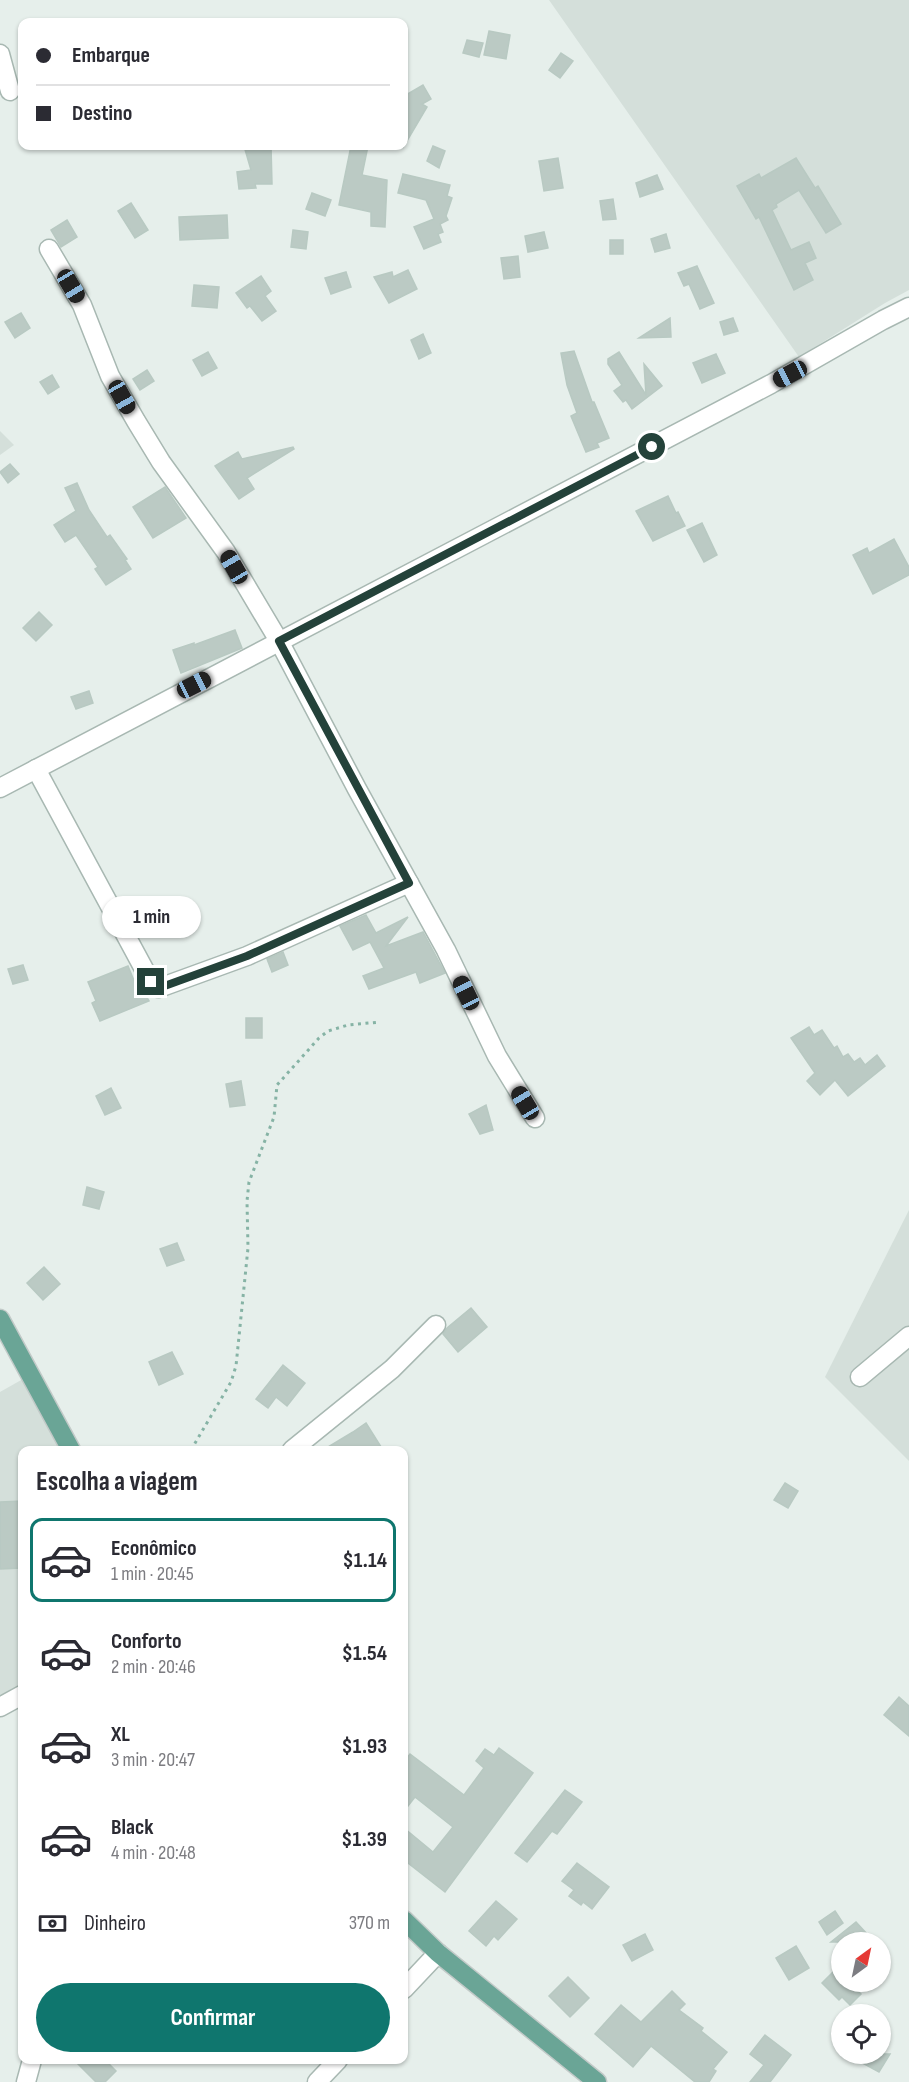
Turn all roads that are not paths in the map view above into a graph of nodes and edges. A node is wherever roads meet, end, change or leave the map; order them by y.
1 (0, 54) edge
2 (10, 91) dead end
3 (49, 249) dead end
4 (909, 307) edge
5 (279, 641) junction
6 (36, 769) junction
7 (0, 788) edge
8 (409, 883) junction
9 (535, 1118) dead end
10 (0, 1319) edge
11 (436, 1325) dead end
12 (909, 1336) edge
13 (860, 1377) dead end
14 (69, 1446) edge
15 (297, 1446) edge
16 (18, 1697) edge
17 (0, 1707) edge
18 (408, 1924) edge
19 (438, 1953) junction
20 (408, 1985) edge
21 (31, 2064) edge
22 (334, 2064) edge
23 (26, 2082) edge
24 (317, 2082) edge
25 (597, 2082) edge

1 - 2 street
3 - 5 street
4 - 5 street
5 - 6 street
5 - 8 street
6 - 7 street
6 - 8 street
8 - 9 street
10 - 14 main road
11 - 15 street
12 - 13 street
16 - 17 street
18 - 19 main road
19 - 20 street
19 - 25 main road
21 - 23 street
22 - 24 street

